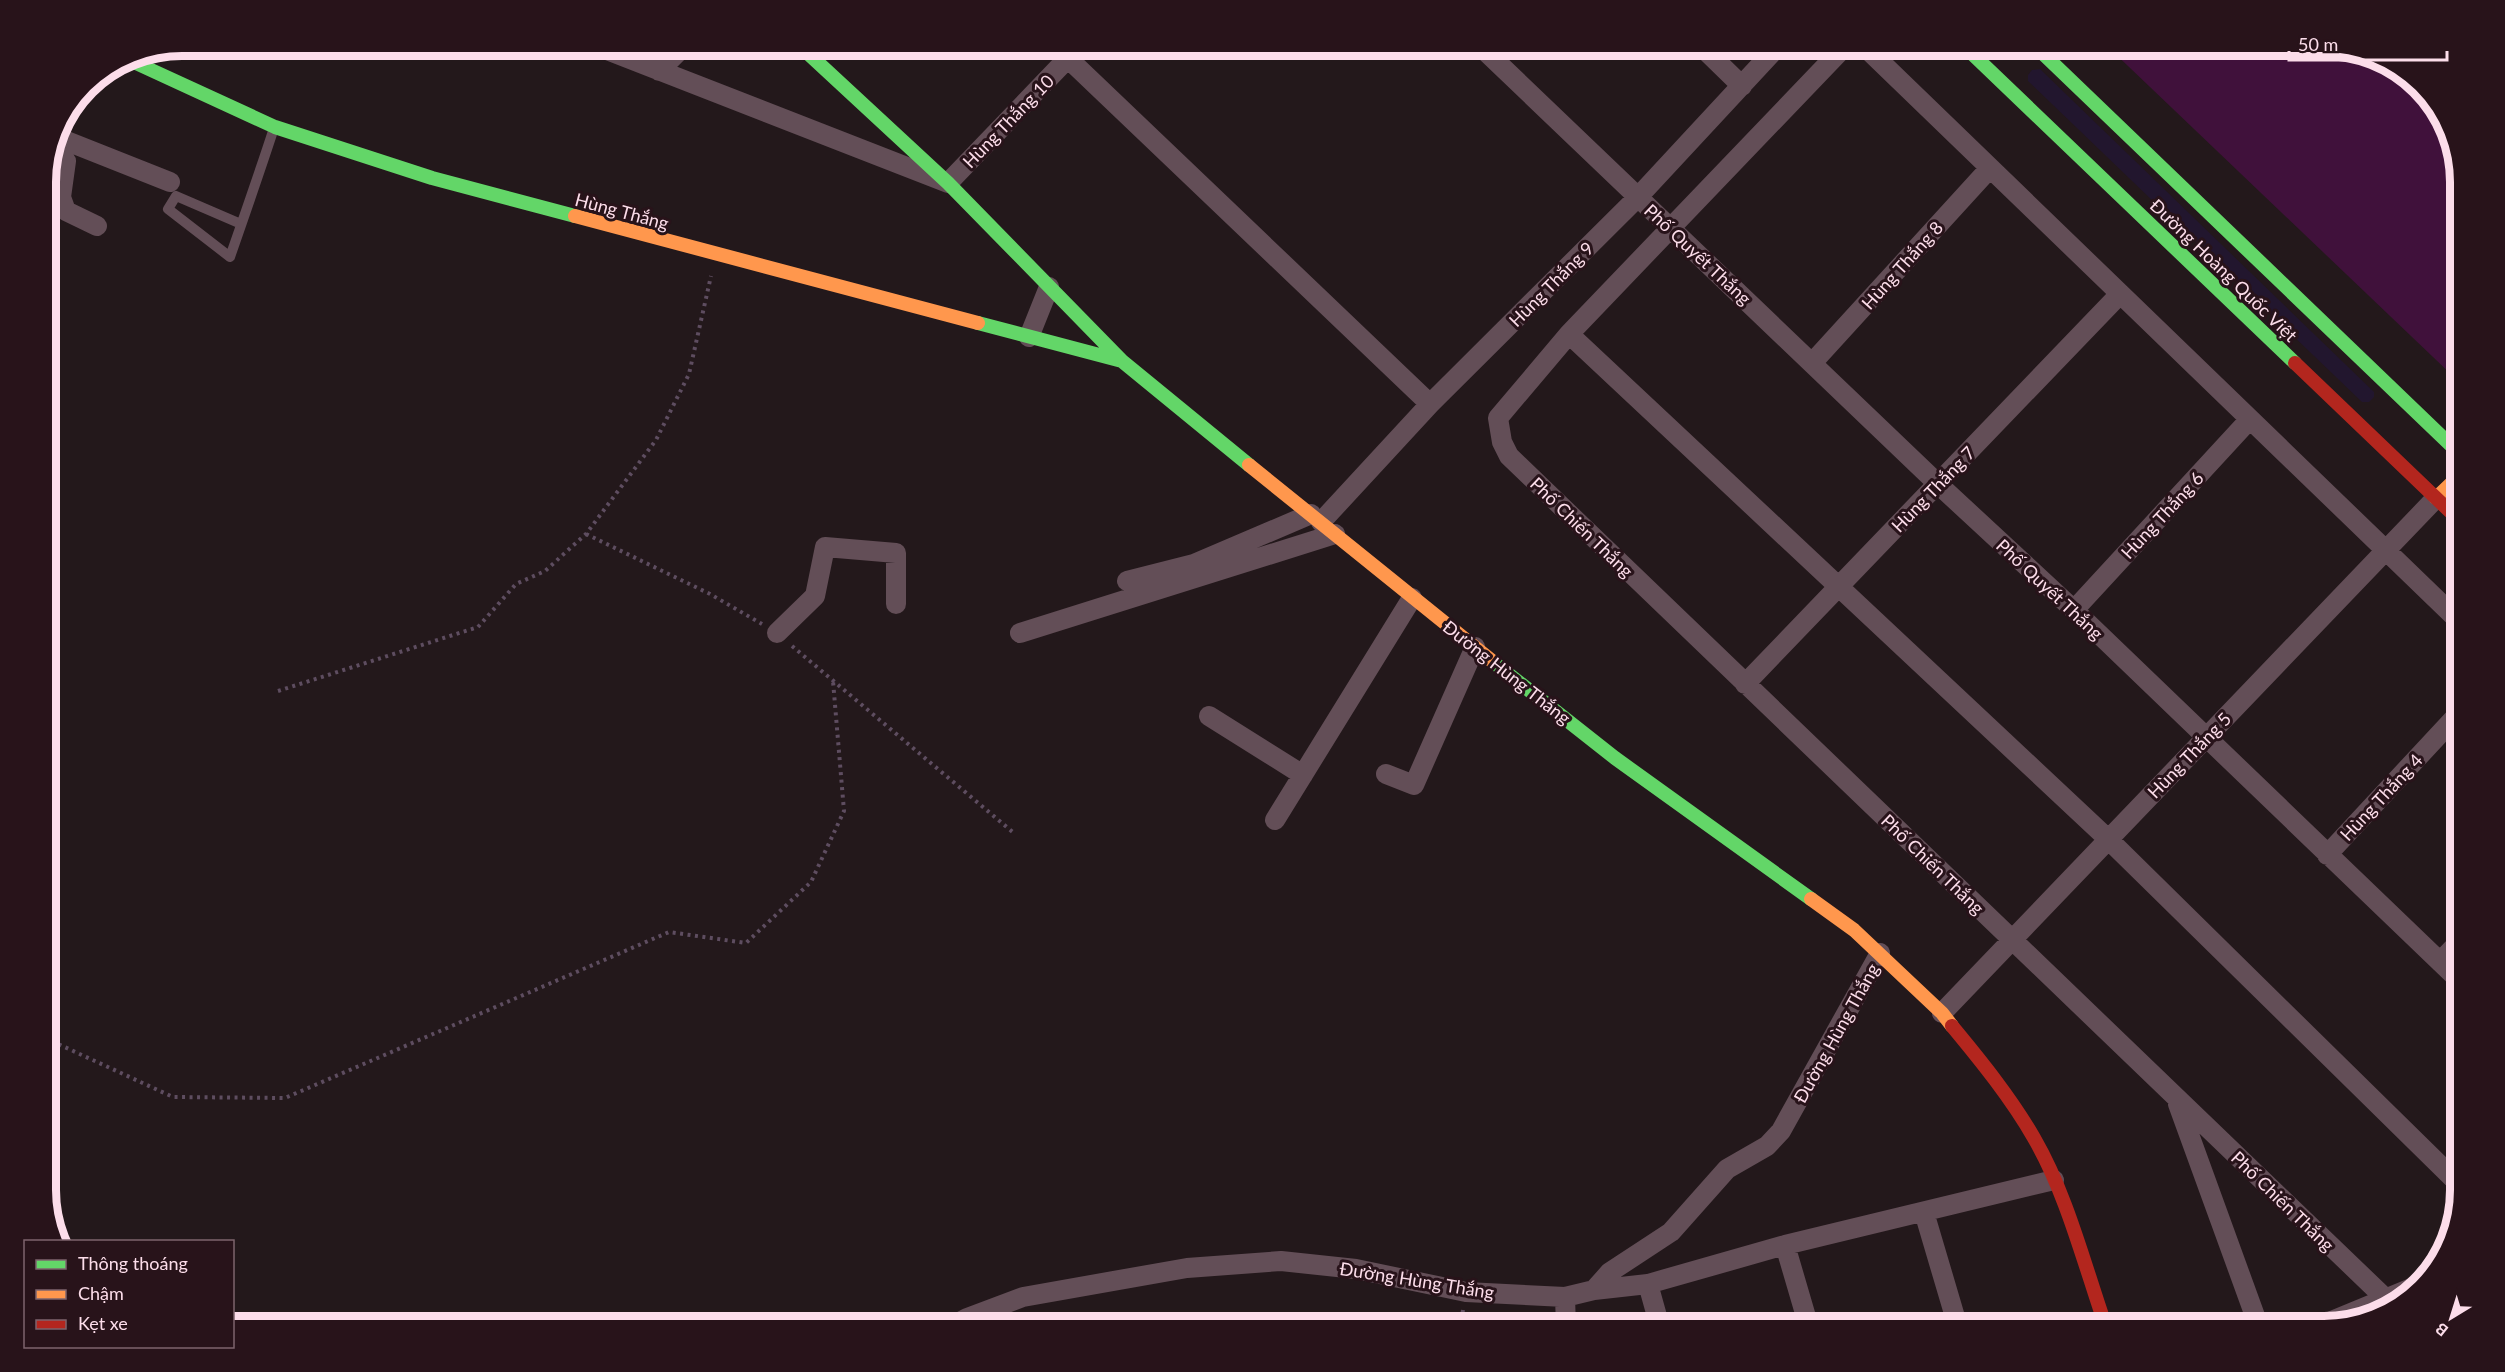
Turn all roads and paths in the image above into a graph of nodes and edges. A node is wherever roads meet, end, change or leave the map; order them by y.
1 (622, 56) edge
2 (674, 56) edge
3 (811, 56) edge
4 (1058, 56) edge
5 (1065, 56) edge
6 (1491, 56) edge
7 (1711, 56) edge
8 (1769, 56) edge
9 (1836, 56) edge
10 (1874, 56) edge
11 (1974, 56) edge
12 (2045, 56) edge
13 (137, 64) edge
14 (660, 71) junction
15 (1742, 86) junction
16 (275, 127) junction
17 (63, 139) edge
18 (59, 154) edge
19 (1990, 168) junction
20 (170, 182) dead end
21 (948, 183) junction
22 (1638, 197) junction
23 (242, 224) junction
24 (97, 226) dead end
25 (1671, 229) junction
26 (716, 255) junction
27 (1049, 287) junction
28 (2120, 294) junction
29 (1569, 334) junction
30 (1029, 337) junction
31 (1122, 361) junction
32 (1813, 362) junction
33 (1430, 404) junction
34 (2250, 419) junction
35 (2449, 444) edge
36 (1938, 484) junction
37 (2449, 485) edge
38 (2436, 498) junction
39 (2449, 511) edge
40 (1323, 523) junction
41 (586, 534) junction
42 (2385, 550) junction
43 (1127, 581) dead end
44 (1839, 587) junction
45 (1412, 598) junction
46 (896, 604) dead end
47 (2074, 610) junction
48 (2449, 612) edge
49 (777, 633) junction
50 (1020, 633) dead end
51 (1475, 647) junction
52 (833, 681) junction
53 (1745, 684) junction
54 (278, 691) dead end
55 (1209, 716) dead end
56 (2450, 723) edge
57 (2205, 738) junction
58 (1386, 774) dead end
59 (1303, 775) junction
60 (1275, 820) dead end
61 (1015, 834) dead end
62 (2108, 839) junction
63 (2327, 855) junction
64 (2011, 940) junction
65 (2450, 952) edge
66 (1880, 953) junction
67 (2440, 962) junction
68 (2450, 971) edge
69 (1942, 1013) junction
70 (56, 1043) edge
71 (2175, 1098) junction
72 (2450, 1175) edge
73 (2054, 1180) junction
74 (1924, 1212) junction
75 (1785, 1245) junction
76 (1648, 1284) junction
77 (1594, 1290) junction
78 (1565, 1297) junction
79 (2384, 1300) edge
80 (972, 1316) edge
81 (1566, 1316) edge
82 (1657, 1316) edge
83 (1806, 1316) edge
84 (1955, 1316) edge
85 (2102, 1316) edge
86 (2255, 1316) edge

1 - 14 street
2 - 14 street
3 - 21 street, Đường Hùng Thắng
4 - 21 street, Hùng Thắng 10
5 - 33 street
6 - 22 street, Phố Quyết Thắng
7 - 15 street
8 - 15 street, Hùng Thắng 9
9 - 25 street
10 - 19 street
11 - 38 street, Đường Hoàng Quốc Việt
12 - 35 street, Đường Hoàng Quốc Việt
13 - 16 street, Hùng Thắng
14 - 21 street
15 - 22 street, Hùng Thắng 9
16 - 23 lane
16 - 26 street, Hùng Thắng
17 - 20 street
18 - 24 street
19 - 28 street
19 - 32 street, Hùng Thắng 8
21 - 27 street, Đường Hùng Thắng
22 - 25 street, Phố Quyết Thắng
22 - 33 street, Hùng Thắng 9
23 - 23 lane
25 - 29 street
25 - 32 street, Phố Quyết Thắng
26 - 30 street, Hùng Thắng
26 - 41 path
27 - 30 street
27 - 31 street, Đường Hùng Thắng
28 - 34 street
28 - 36 street, Hùng Thắng 7
29 - 44 street
29 - 53 street, Phố Chiến Thắng
30 - 31 street, Hùng Thắng
31 - 40 street, Đường Hùng Thắng
32 - 36 street, Phố Quyết Thắng
33 - 40 street, Hùng Thắng 9
34 - 42 street
34 - 47 street, Hùng Thắng 6
36 - 44 street, Hùng Thắng 7
36 - 47 street, Phố Quyết Thắng
37 - 38 street
38 - 39 street, Đường Hoàng Quốc Việt
38 - 42 street, Hùng Thắng 5
40 - 43 street
40 - 45 street, Đường Hùng Thắng
40 - 50 street
41 - 49 path
41 - 54 path
42 - 48 street
42 - 57 street, Hùng Thắng 5
44 - 53 street, Hùng Thắng 7
44 - 62 street
45 - 51 street, Đường Hùng Thắng
45 - 59 street
46 - 49 street
47 - 57 street, Phố Quyết Thắng
49 - 52 path
51 - 58 street
51 - 66 street, Đường Hùng Thắng
52 - 61 path
52 - 70 path
53 - 64 street, Phố Chiến Thắng
55 - 59 street
56 - 63 street, Hùng Thắng 4
57 - 62 street, Hùng Thắng 5
57 - 63 street, Phố Quyết Thắng
59 - 60 street
62 - 64 street, Hùng Thắng 5
62 - 72 street
63 - 67 street, Phố Quyết Thắng
64 - 69 street, Hùng Thắng 5
64 - 71 street, Phố Chiến Thắng
65 - 67 street
66 - 69 street
66 - 77 street, Đường Hùng Thắng
67 - 68 street, Phố Quyết Thắng
69 - 73 street
71 - 79 street, Phố Chiến Thắng
71 - 86 street
73 - 74 street
73 - 85 street
74 - 75 street
74 - 84 street
75 - 76 street
75 - 83 street
76 - 77 street
76 - 82 street
77 - 78 street, Đường Hùng Thắng
78 - 80 street, Đường Hùng Thắng
78 - 81 street

